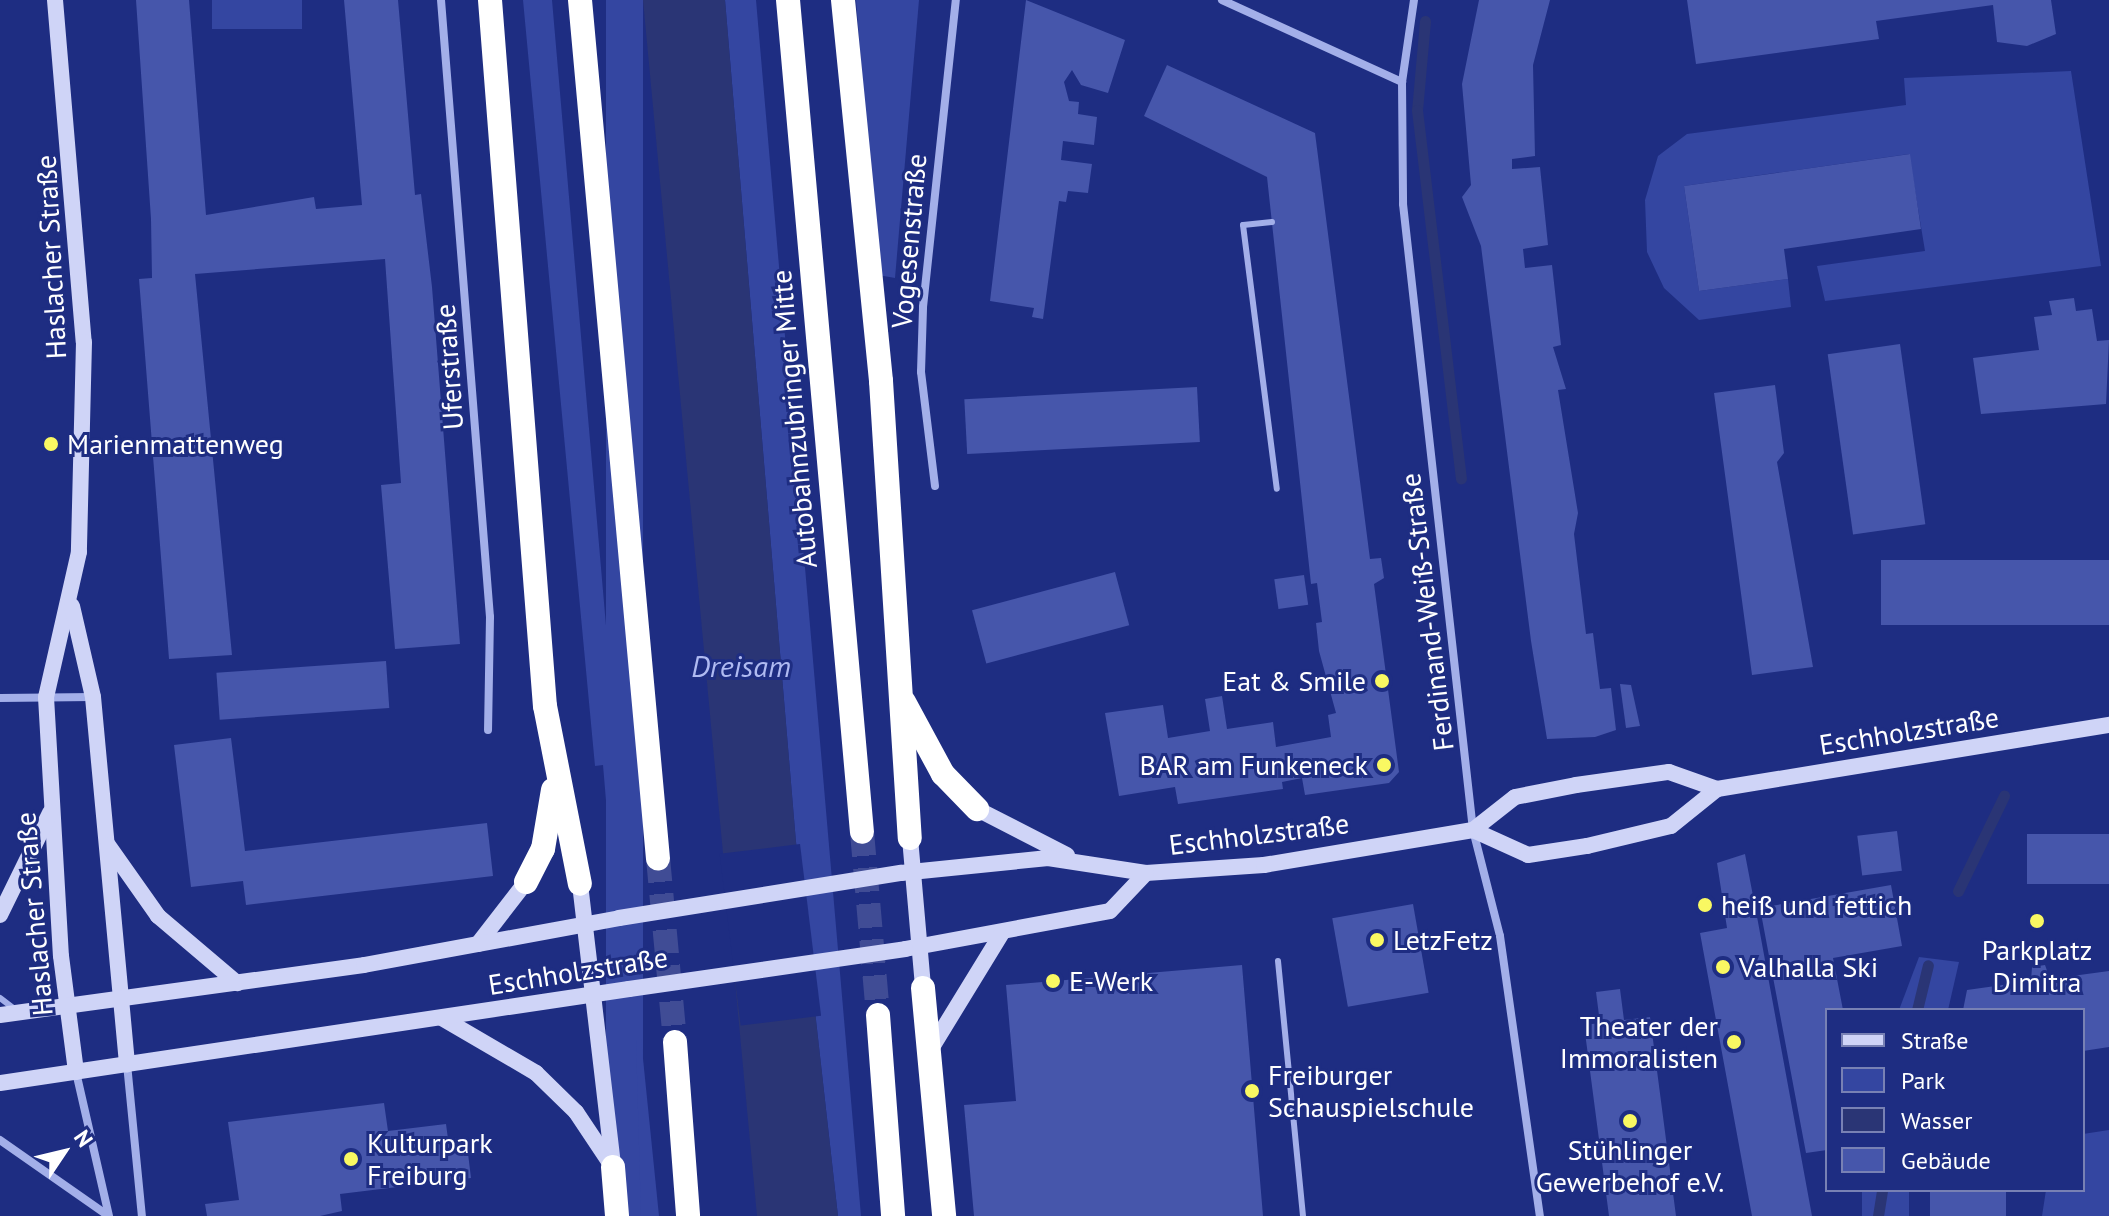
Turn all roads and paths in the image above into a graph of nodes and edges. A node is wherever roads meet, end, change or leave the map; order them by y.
1 (55, 0) edge
2 (441, 0) edge
3 (490, 0) edge
4 (580, 0) edge
5 (788, 0) edge
6 (843, 0) edge
7 (956, 0) edge
8 (1222, 0) edge
9 (1414, 0) edge
10 (1402, 82) junction
11 (1272, 222) dead end
12 (935, 486) dead end
13 (1277, 489) dead end
14 (72, 606) junction
15 (899, 693) junction
16 (46, 697) junction
17 (93, 697) junction
18 (0, 698) edge
19 (2109, 725) edge
20 (488, 730) dead end
21 (555, 776) junction
22 (1717, 789) junction
23 (977, 809) joint
24 (51, 811) junction
25 (1473, 830) junction
26 (862, 832) tunnel mouth
27 (910, 838) joint
28 (107, 843) junction
29 (658, 858) tunnel mouth
30 (1076, 859) junction
31 (907, 872) junction
32 (1146, 873) junction
33 (526, 882) joint
34 (580, 884) joint
35 (0, 915) edge
36 (584, 922) junction
37 (1002, 933) junction
38 (478, 944) junction
39 (912, 948) junction
40 (1278, 961) dead end
41 (237, 983) junction
42 (923, 988) joint
43 (591, 995) junction
44 (0, 998) edge
45 (121, 999) junction
46 (68, 1006) junction
47 (19, 1012) junction
48 (0, 1015) edge
49 (878, 1015) tunnel mouth
50 (442, 1018) junction
51 (675, 1042) tunnel mouth
52 (929, 1052) junction
53 (127, 1064) junction
54 (76, 1072) junction
55 (0, 1083) edge
56 (0, 1140) edge
57 (613, 1167) junction
58 (109, 1216) edge
59 (142, 1216) edge
60 (617, 1216) edge
61 (688, 1216) edge
62 (893, 1216) edge
63 (944, 1216) edge
64 (1303, 1216) edge
65 (1540, 1216) edge

1 - 14 main road, Haslacher Straße
2 - 20 street, Uferstraße
3 - 21 highway
4 - 29 highway
5 - 26 highway, Autobahnzubringer Mitte
6 - 15 highway
7 - 12 street, Vogesenstraße
8 - 10 street
9 - 10 street, Ferdinand-Weiß-Straße
10 - 25 street, Ferdinand-Weiß-Straße
11 - 13 lane
14 - 16 main road, Haslacher Straße
14 - 17 main road, Haslacher Straße
15 - 23 highway
15 - 27 highway
16 - 17 street
16 - 18 street
16 - 24 main road, Haslacher Straße
17 - 28 main road, Haslacher Straße
19 - 22 main road, Eschholzstraße
21 - 33 highway
21 - 34 highway
22 - 25 main road, Eschholzstraße
22 - 25 main road, Eschholzstraße
23 - 30 main road
24 - 35 main road
24 - 46 main road, Haslacher Straße
25 - 32 main road, Eschholzstraße
25 - 65 street, Ferdinand-Weiß-Straße
27 - 31 main road
28 - 41 main road
28 - 45 main road, Haslacher Straße
30 - 31 main road, Eschholzstraße
30 - 32 main road, Eschholzstraße
31 - 36 main road, Eschholzstraße, bridge
31 - 39 main road
32 - 37 main road, Eschholzstraße
33 - 38 main road
34 - 36 main road
36 - 38 main road, Eschholzstraße
36 - 43 main road
37 - 39 main road, Eschholzstraße
37 - 52 main road
38 - 41 main road, Eschholzstraße
39 - 42 main road
39 - 43 main road, Eschholzstraße, bridge
40 - 64 lane
41 - 45 main road, Eschholzstraße
42 - 52 highway
43 - 50 main road, Eschholzstraße
43 - 57 main road
44 - 47 lane
45 - 46 main road, Eschholzstraße
45 - 53 main road, Haslacher Straße
46 - 47 main road, Eschholzstraße
46 - 54 main road, Haslacher Straße
47 - 48 main road, Eschholzstraße
49 - 62 highway
50 - 53 main road, Eschholzstraße
50 - 57 main road
51 - 61 highway
52 - 63 highway
53 - 54 main road, Eschholzstraße
53 - 59 street, Haslacher Straße
54 - 55 main road, Eschholzstraße
54 - 58 street, Haslacher Straße
56 - 58 street, Haslacher Straße
57 - 60 highway

